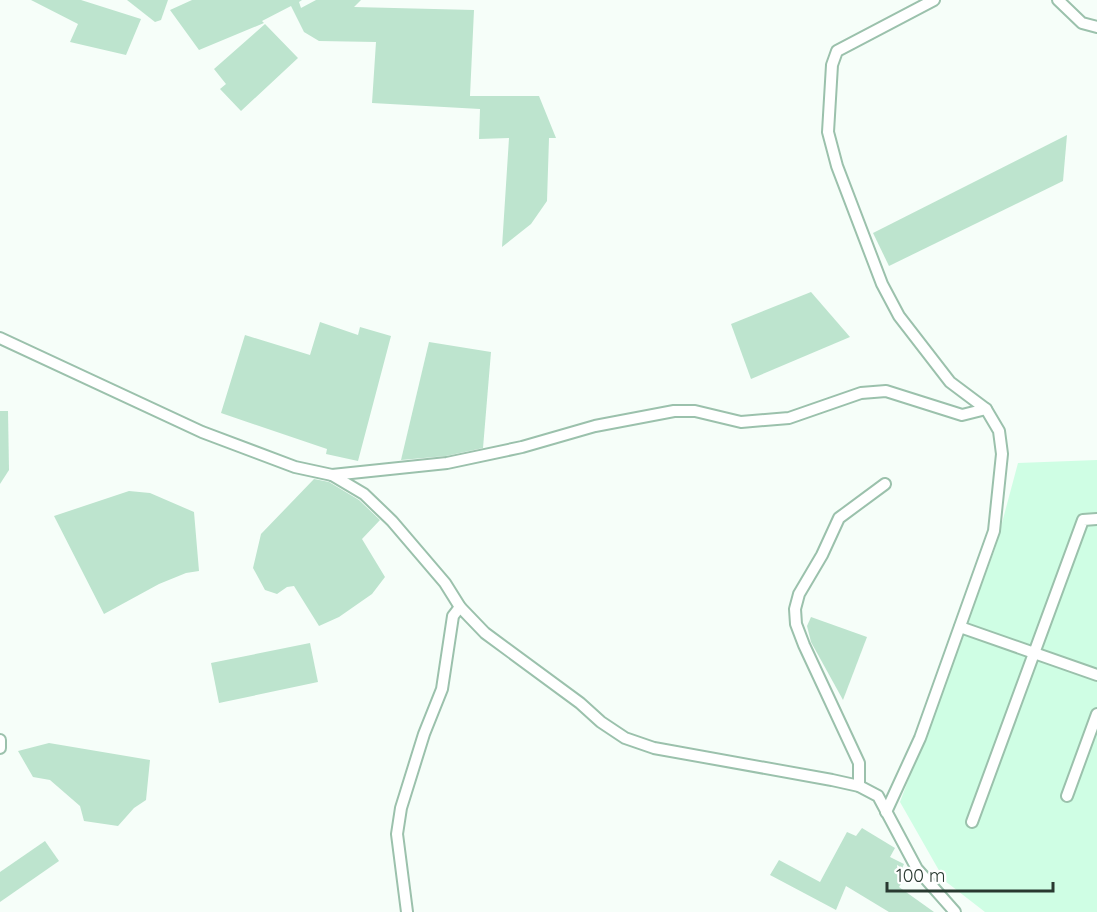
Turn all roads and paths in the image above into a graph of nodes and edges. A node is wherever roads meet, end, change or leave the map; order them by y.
1 (934, 0) edge
2 (1058, 0) edge
3 (1097, 27) edge
4 (0, 338) edge
5 (986, 409) junction
6 (332, 475) junction
7 (885, 484) dead end
8 (1097, 519) edge
9 (459, 607) junction
10 (960, 627) junction
11 (1034, 653) junction
12 (1097, 675) edge
13 (1097, 714) edge
14 (0, 740) edge
15 (0, 748) edge
16 (859, 786) junction
17 (1067, 796) dead end
18 (886, 812) junction
19 (972, 822) dead end
20 (407, 912) edge
21 (955, 912) edge

1 - 5 street
2 - 3 street
4 - 6 street
5 - 6 street
5 - 10 street
6 - 9 street
7 - 16 street
8 - 11 street
9 - 16 street
9 - 20 street
10 - 11 street
10 - 18 street
11 - 12 street
11 - 19 street
13 - 17 street
14 - 15 street
16 - 18 street
18 - 21 street

